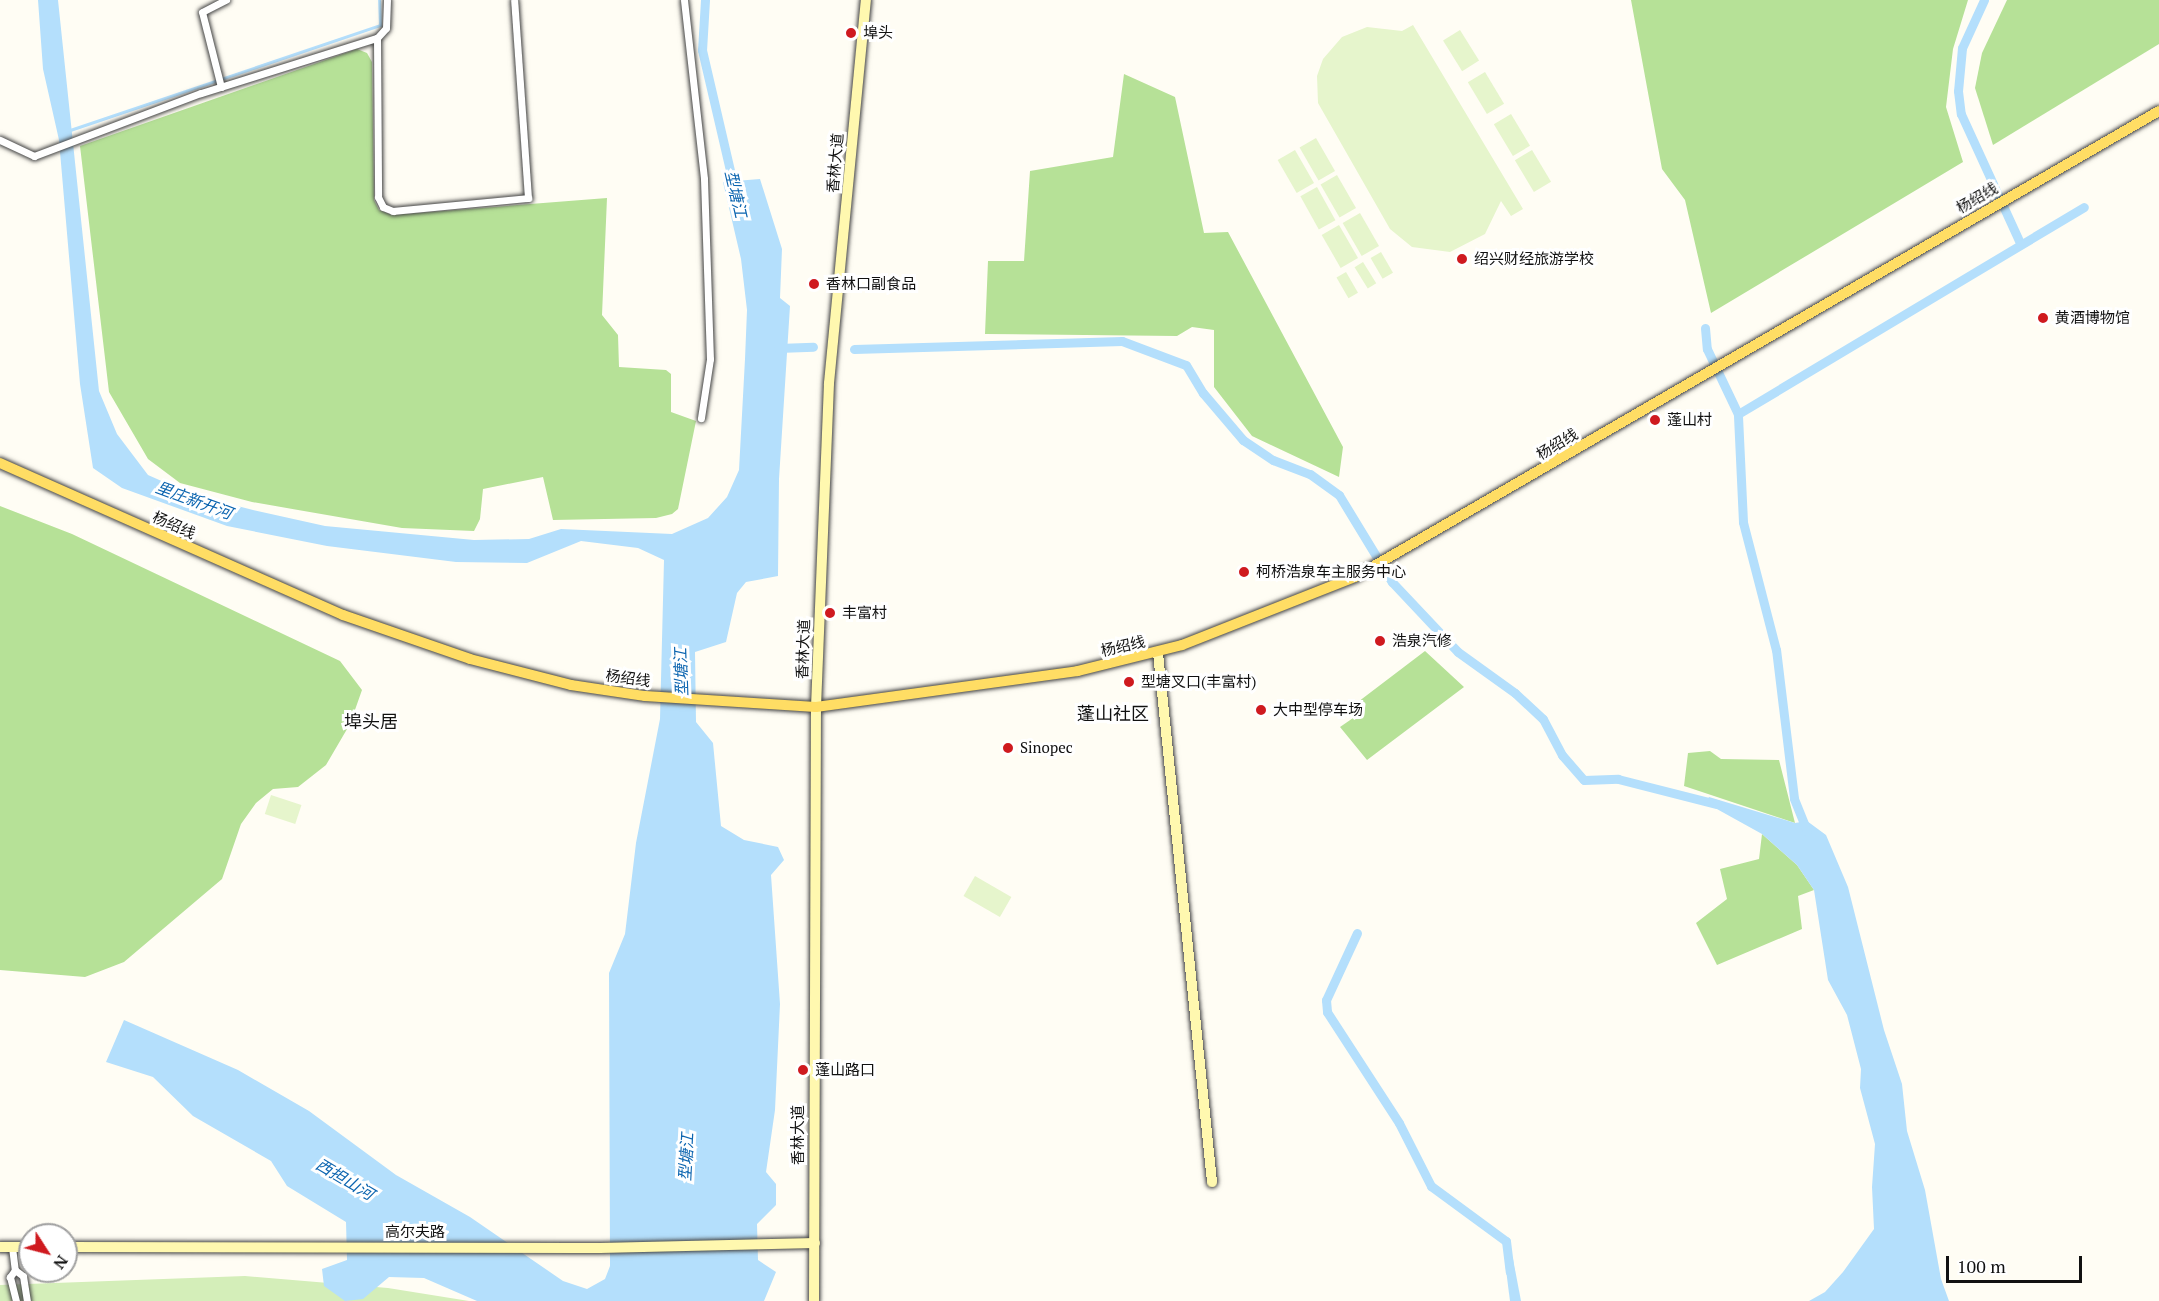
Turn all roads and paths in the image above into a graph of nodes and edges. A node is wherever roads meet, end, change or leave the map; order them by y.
1 (226, 0) edge
2 (387, 0) edge
3 (514, 0) edge
4 (684, 0) edge
5 (866, 0) edge
6 (377, 38) junction
7 (221, 87) junction
8 (2159, 111) edge
9 (0, 140) edge
10 (701, 418) dead end
11 (0, 463) edge
12 (1158, 653) junction
13 (816, 707) junction
14 (1212, 1182) dead end
15 (815, 1243) junction
16 (0, 1247) edge
17 (12, 1247) junction
18 (18, 1247) edge
19 (78, 1247) edge
20 (15, 1270) junction
21 (16, 1301) edge
22 (27, 1301) edge
23 (814, 1301) edge

1 - 7 street
2 - 6 street
3 - 6 street
4 - 10 street
5 - 13 street, 香林大道
6 - 7 street
7 - 9 street
8 - 12 main road, 杨绍线
11 - 13 main road, 杨绍线
12 - 13 main road, 杨绍线
12 - 14 street
13 - 15 street, 香林大道
15 - 19 street, 高尔夫路
15 - 23 street, 香林大道
16 - 17 street
17 - 18 street
17 - 20 street
20 - 21 street
20 - 22 street

